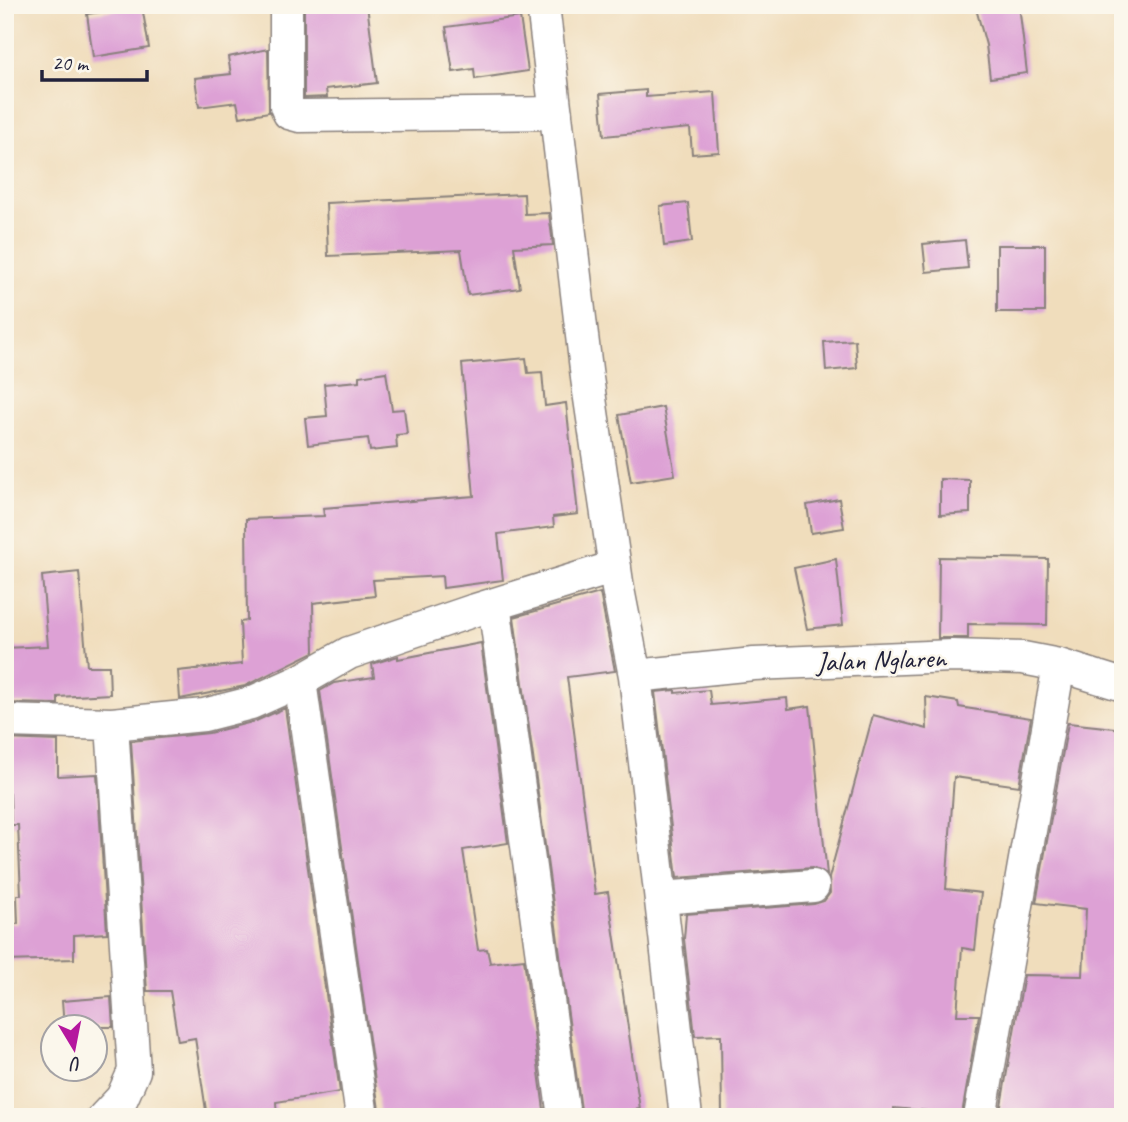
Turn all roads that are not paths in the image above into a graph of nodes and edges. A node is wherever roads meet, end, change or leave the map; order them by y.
1 (286, 5) edge
2 (543, 5) edge
3 (556, 113) junction
4 (615, 567) junction
5 (494, 604) junction
6 (1059, 665) junction
7 (635, 676) junction
8 (300, 681) junction
9 (1123, 685) edge
10 (5, 721) edge
11 (112, 724) junction
12 (813, 886) dead end
13 (661, 898) junction
14 (104, 1117) edge
15 (362, 1117) edge
16 (564, 1117) edge
17 (686, 1117) edge
18 (980, 1117) edge

1 - 3 street
2 - 3 street
3 - 4 street
4 - 5 street
4 - 7 street
5 - 8 street
5 - 16 street
6 - 7 street, Jalan Nglaren
6 - 9 street, Jalan Nglaren
6 - 18 street
7 - 13 street
8 - 11 street
8 - 15 street
10 - 11 street
11 - 14 street
12 - 13 street
13 - 17 street

